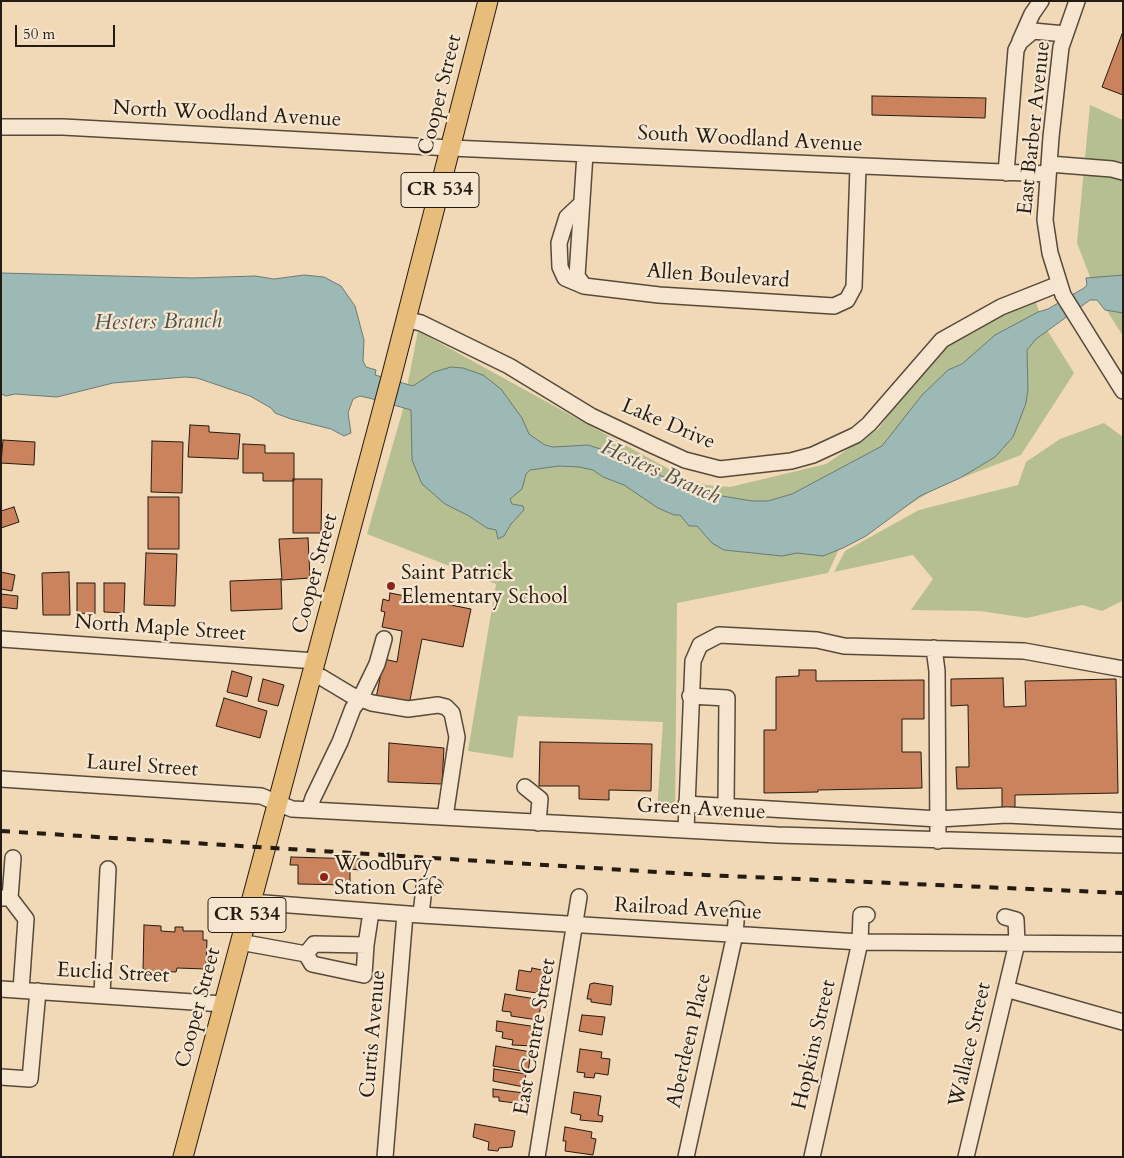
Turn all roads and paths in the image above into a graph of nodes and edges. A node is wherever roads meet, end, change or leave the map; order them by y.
1 (488, 1) edge
2 (1041, 1) edge
3 (1076, 1) edge
4 (1066, 34) junction
5 (1020, 42) junction
6 (1, 127) edge
7 (451, 148) junction
8 (585, 154) junction
9 (858, 167) junction
10 (1048, 169) junction
11 (1123, 172) edge
12 (1006, 173) junction
13 (1062, 290) junction
14 (405, 318) junction
15 (1123, 391) edge
16 (1, 639) edge
17 (384, 639) dead end
18 (934, 648) junction
19 (314, 668) junction
20 (1123, 669) edge
21 (690, 696) junction
22 (360, 699) junction
23 (1, 779) edge
24 (525, 787) dead end
25 (278, 803) junction
26 (686, 804) junction
27 (726, 805) junction
28 (310, 810) junction
29 (445, 818) junction
30 (939, 819) junction
31 (1123, 821) edge
32 (538, 822) junction
33 (686, 830) junction
34 (938, 841) junction
35 (1123, 845) edge
36 (13, 858) dead end
37 (108, 868) dead end
38 (435, 887) dead end
39 (579, 897) dead end
40 (6, 898) edge
41 (251, 902) junction
42 (737, 909) dead end
43 (371, 912) junction
44 (405, 914) junction
45 (421, 915) junction
46 (867, 915) dead end
47 (1005, 917) dead end
48 (576, 925) junction
49 (735, 934) junction
50 (240, 942) junction
51 (860, 942) junction
52 (1017, 943) junction
53 (1123, 944) edge
54 (366, 945) junction
55 (306, 954) junction
56 (1, 989) edge
57 (21, 990) junction
58 (1006, 990) junction
59 (38, 991) junction
60 (102, 995) junction
61 (223, 1004) junction
62 (1123, 1022) edge
63 (1, 1077) edge
64 (182, 1157) edge
65 (385, 1157) edge
66 (537, 1157) edge
67 (686, 1157) edge
68 (812, 1157) edge
69 (966, 1157) edge

1 - 7 main road, Cooper Street / CR 534
2 - 5 street
3 - 4 street, East Barber Avenue
4 - 5 street
4 - 10 street, East Barber Avenue
5 - 12 street
6 - 7 street, North Woodland Avenue
7 - 8 street, South Woodland Avenue
7 - 14 main road, Cooper Street / CR 534
8 - 9 street, South Woodland Avenue
8 - 9 street, Allen Boulevard
9 - 12 street, South Woodland Avenue
10 - 11 street, South Woodland Avenue
10 - 12 street, South Woodland Avenue
10 - 13 street, East Barber Avenue
13 - 14 street, Lake Drive
13 - 15 street, East Barber Avenue
14 - 19 main road, Cooper Street / CR 534
16 - 19 street, North Maple Street
17 - 22 street
18 - 20 street
18 - 21 street
18 - 30 street
19 - 22 street
19 - 25 main road, Cooper Street / CR 534
21 - 26 street
21 - 27 street
22 - 28 street
22 - 29 street
23 - 25 street, Laurel Street
24 - 32 street
25 - 28 street, Green Avenue
25 - 41 main road, Cooper Street / CR 534
26 - 27 street
26 - 33 street
27 - 30 street
28 - 29 street, Green Avenue
29 - 32 street, Green Avenue
30 - 31 street
30 - 34 street
32 - 33 street, Green Avenue
33 - 34 street, Green Avenue
34 - 35 street, Green Avenue
36 - 40 street
37 - 60 street
38 - 45 street
39 - 48 street, East Centre Street
40 - 57 street
41 - 43 street, Railroad Avenue
41 - 50 main road, Cooper Street / CR 534
42 - 49 street, Aberdeen Place
43 - 44 street, Railroad Avenue
43 - 54 street
44 - 45 street, Railroad Avenue
44 - 65 street, Curtis Avenue
45 - 48 street, Railroad Avenue
46 - 51 street, Hopkins Street
47 - 52 street
48 - 49 street, Railroad Avenue
48 - 66 street, East Centre Street
49 - 51 street, Railroad Avenue
49 - 67 street, Aberdeen Place
50 - 55 street
50 - 61 main road, Cooper Street / CR 534
51 - 52 street, Railroad Avenue
51 - 68 street, Hopkins Street
52 - 53 street, Railroad Avenue
52 - 58 street, Wallace Street
54 - 55 street
54 - 55 street
56 - 57 street, Euclid Street
57 - 59 street, Euclid Street
58 - 62 street
58 - 69 street, Wallace Street
59 - 60 street, Euclid Street
59 - 63 street
60 - 61 street, Euclid Street
61 - 64 main road, Cooper Street / CR 534

